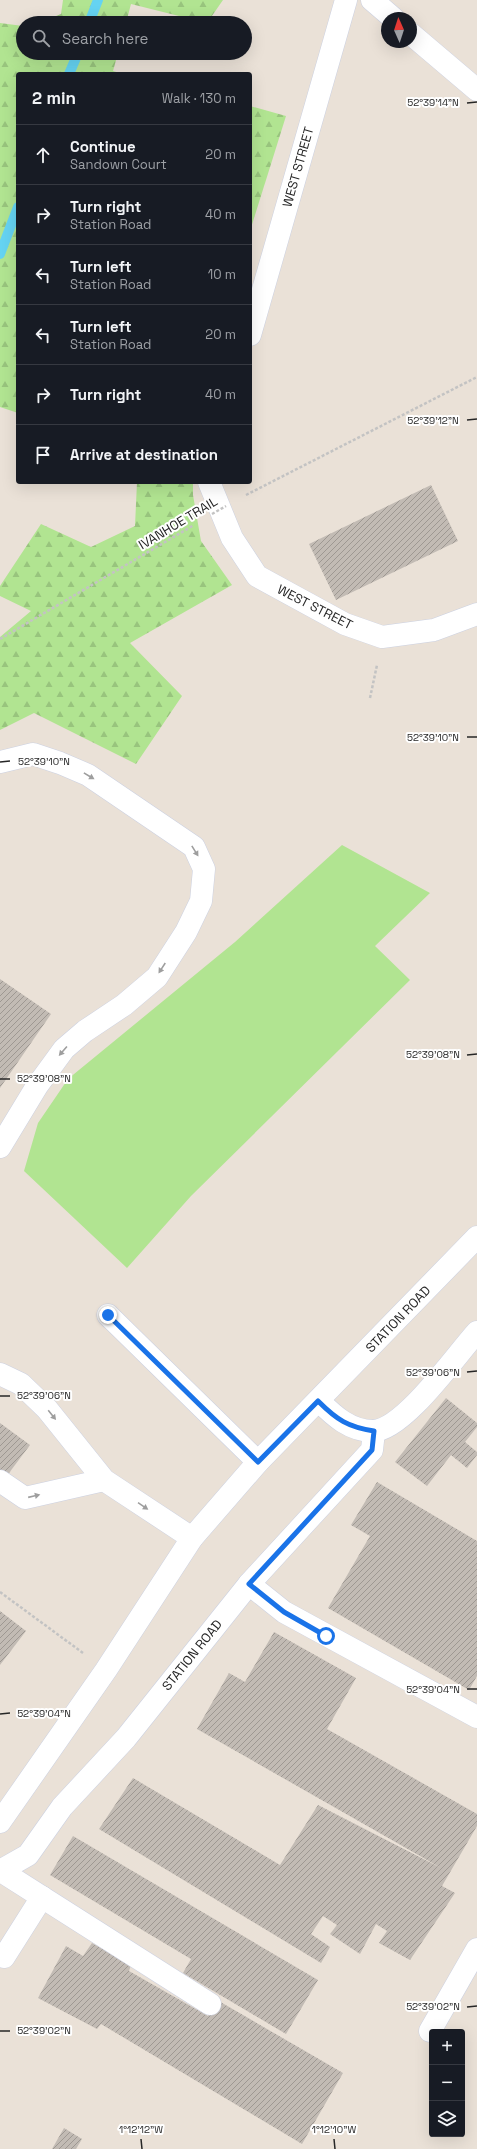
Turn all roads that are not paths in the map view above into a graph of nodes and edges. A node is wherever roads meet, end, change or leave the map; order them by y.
1 (346, 0) edge
2 (372, 0) edge
3 (386, 12) edge
4 (417, 39) edge
5 (477, 90) edge
6 (252, 328) edge
7 (210, 484) edge
8 (477, 614) edge
9 (0, 762) edge
10 (0, 1147) edge
11 (477, 1237) edge
12 (108, 1315) dead end
13 (477, 1332) edge
14 (0, 1374) edge
15 (318, 1401) junction
16 (374, 1431) junction
17 (258, 1462) junction
18 (104, 1480) junction
19 (0, 1481) edge
20 (192, 1538) junction
21 (249, 1584) junction
22 (477, 1717) edge
23 (0, 1822) edge
24 (0, 1871) edge
25 (42, 1897) junction
26 (477, 1949) edge
27 (4, 1957) dead end
28 (210, 2004) dead end
29 (431, 2029) edge

1 - 6 street, WEST STREET
2 - 3 street
4 - 5 street
7 - 8 street, WEST STREET
9 -> 10 street
11 - 15 street, STATION ROAD
12 - 17 street
13 - 16 street
14 -> 18 street
15 - 16 street
15 - 17 street, STATION ROAD
16 - 21 street, STATION ROAD
17 - 20 street, STATION ROAD
19 -> 18 street
18 -> 20 street
20 - 23 street, STATION ROAD
21 - 22 street
21 - 24 street, STATION ROAD
24 - 25 street
25 - 27 street
25 - 28 street
26 - 29 street

